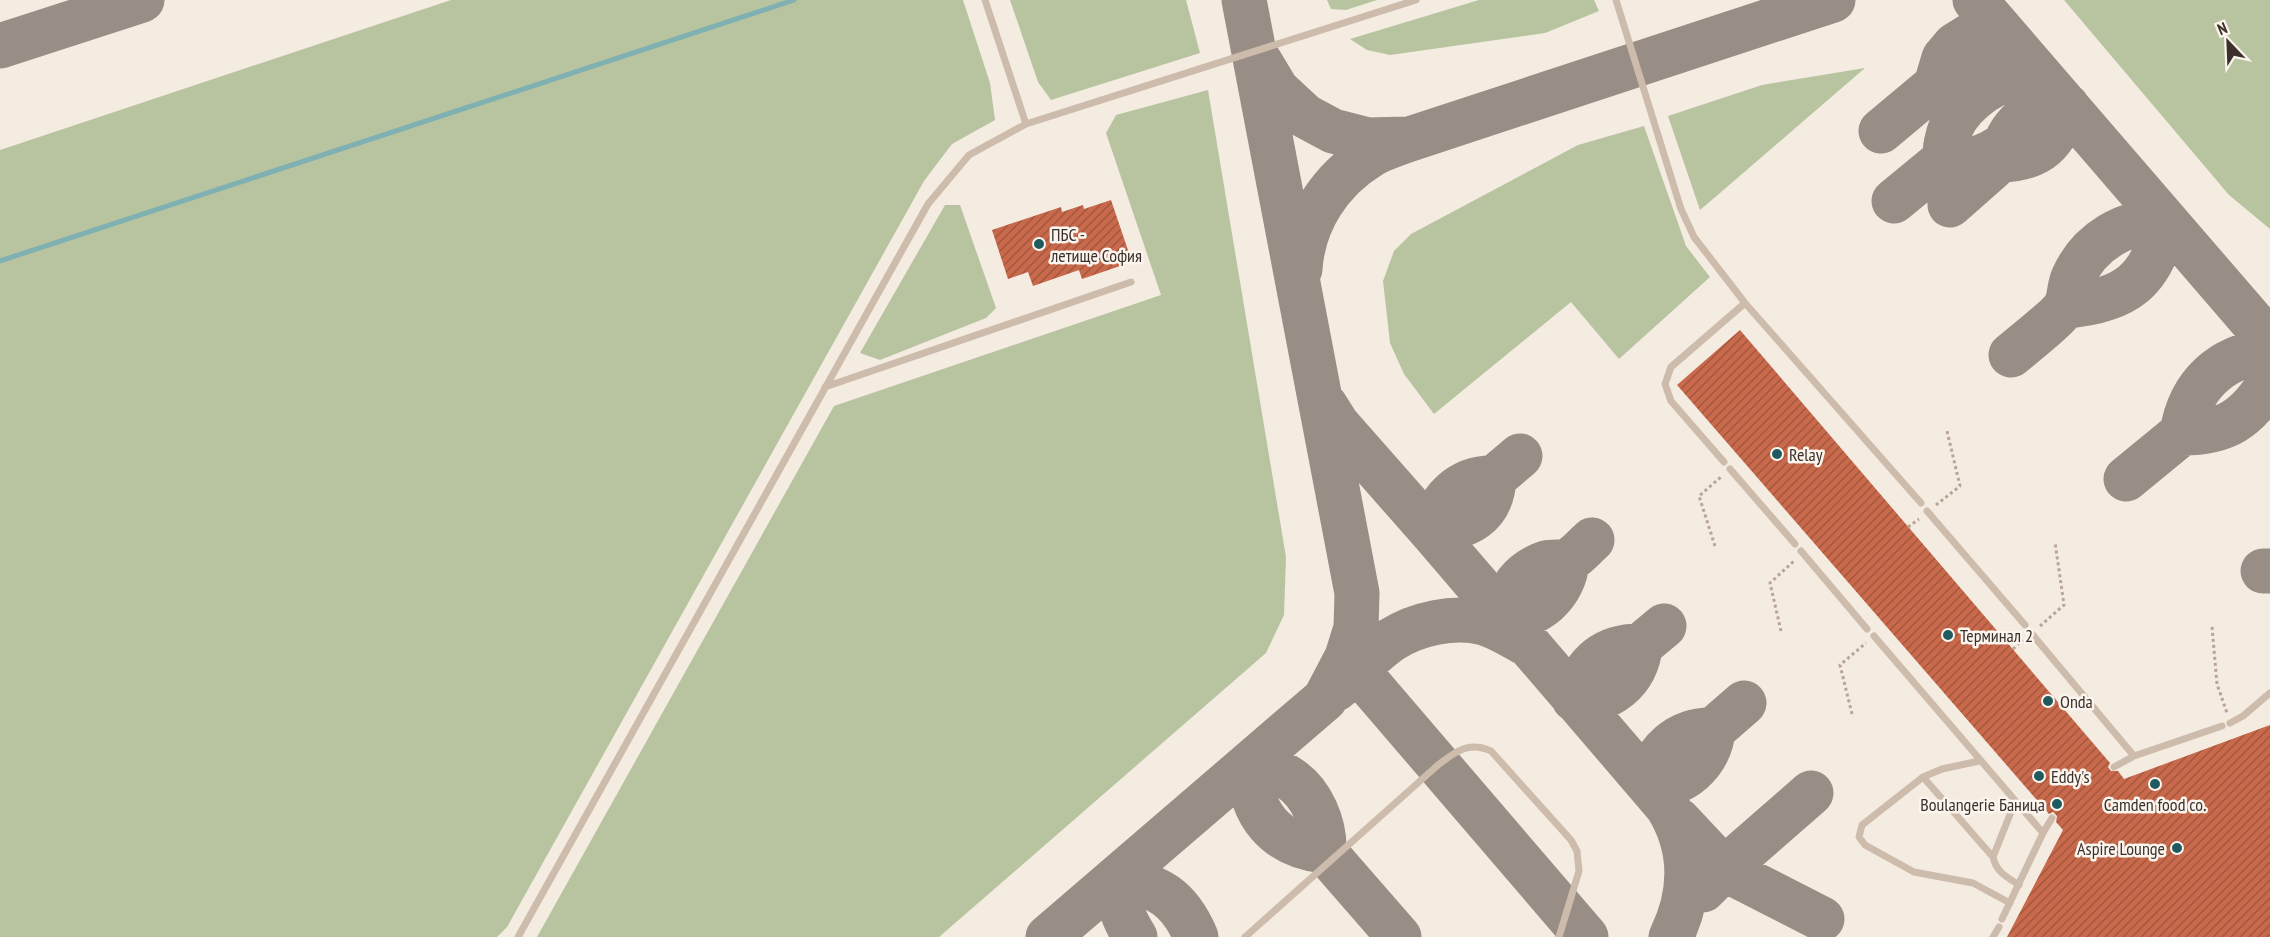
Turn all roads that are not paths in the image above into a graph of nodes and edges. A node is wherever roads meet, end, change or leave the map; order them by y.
1 (985, 0) edge
2 (1416, 0) edge
3 (1616, 0) edge
4 (1026, 124) junction
5 (1131, 282) dead end
6 (1745, 303) junction
7 (825, 387) junction
8 (1724, 462) dead end
9 (1727, 471) road end
10 (1921, 503) dead end
11 (1926, 512) road end
12 (1795, 544) dead end
13 (1800, 554) road end
14 (2025, 625) dead end
15 (1868, 629) dead end
16 (2031, 634) road end
17 (1872, 638) road end
18 (2270, 693) edge
19 (2134, 756) junction
20 (1979, 760) junction
21 (2114, 767) dead end
22 (1923, 777) junction
23 (2015, 802) junction
24 (2052, 818) dead end
25 (2043, 833) junction
26 (1993, 857) junction
27 (2019, 885) junction
28 (2010, 903) junction
29 (2002, 919) dead end
30 (1999, 927) dead end
31 (518, 937) edge
32 (1245, 937) edge
33 (1559, 937) edge
34 (1993, 937) edge

1 - 4 lane
2 - 4 lane
3 - 6 lane
4 - 7 lane
5 - 7 lane
6 - 8 lane
6 - 10 lane
7 - 31 lane
9 - 12 lane
11 - 14 lane
13 - 15 lane
16 - 19 lane
17 - 20 lane
18 - 19 lane
19 - 21 lane
20 - 22 lane
20 - 23 lane
22 - 26 lane
22 - 28 lane
23 - 25 lane
23 - 26 lane
24 - 25 lane
25 - 27 lane
26 - 27 lane
27 - 28 lane
28 - 29 lane
30 - 34 lane
32 - 33 lane

